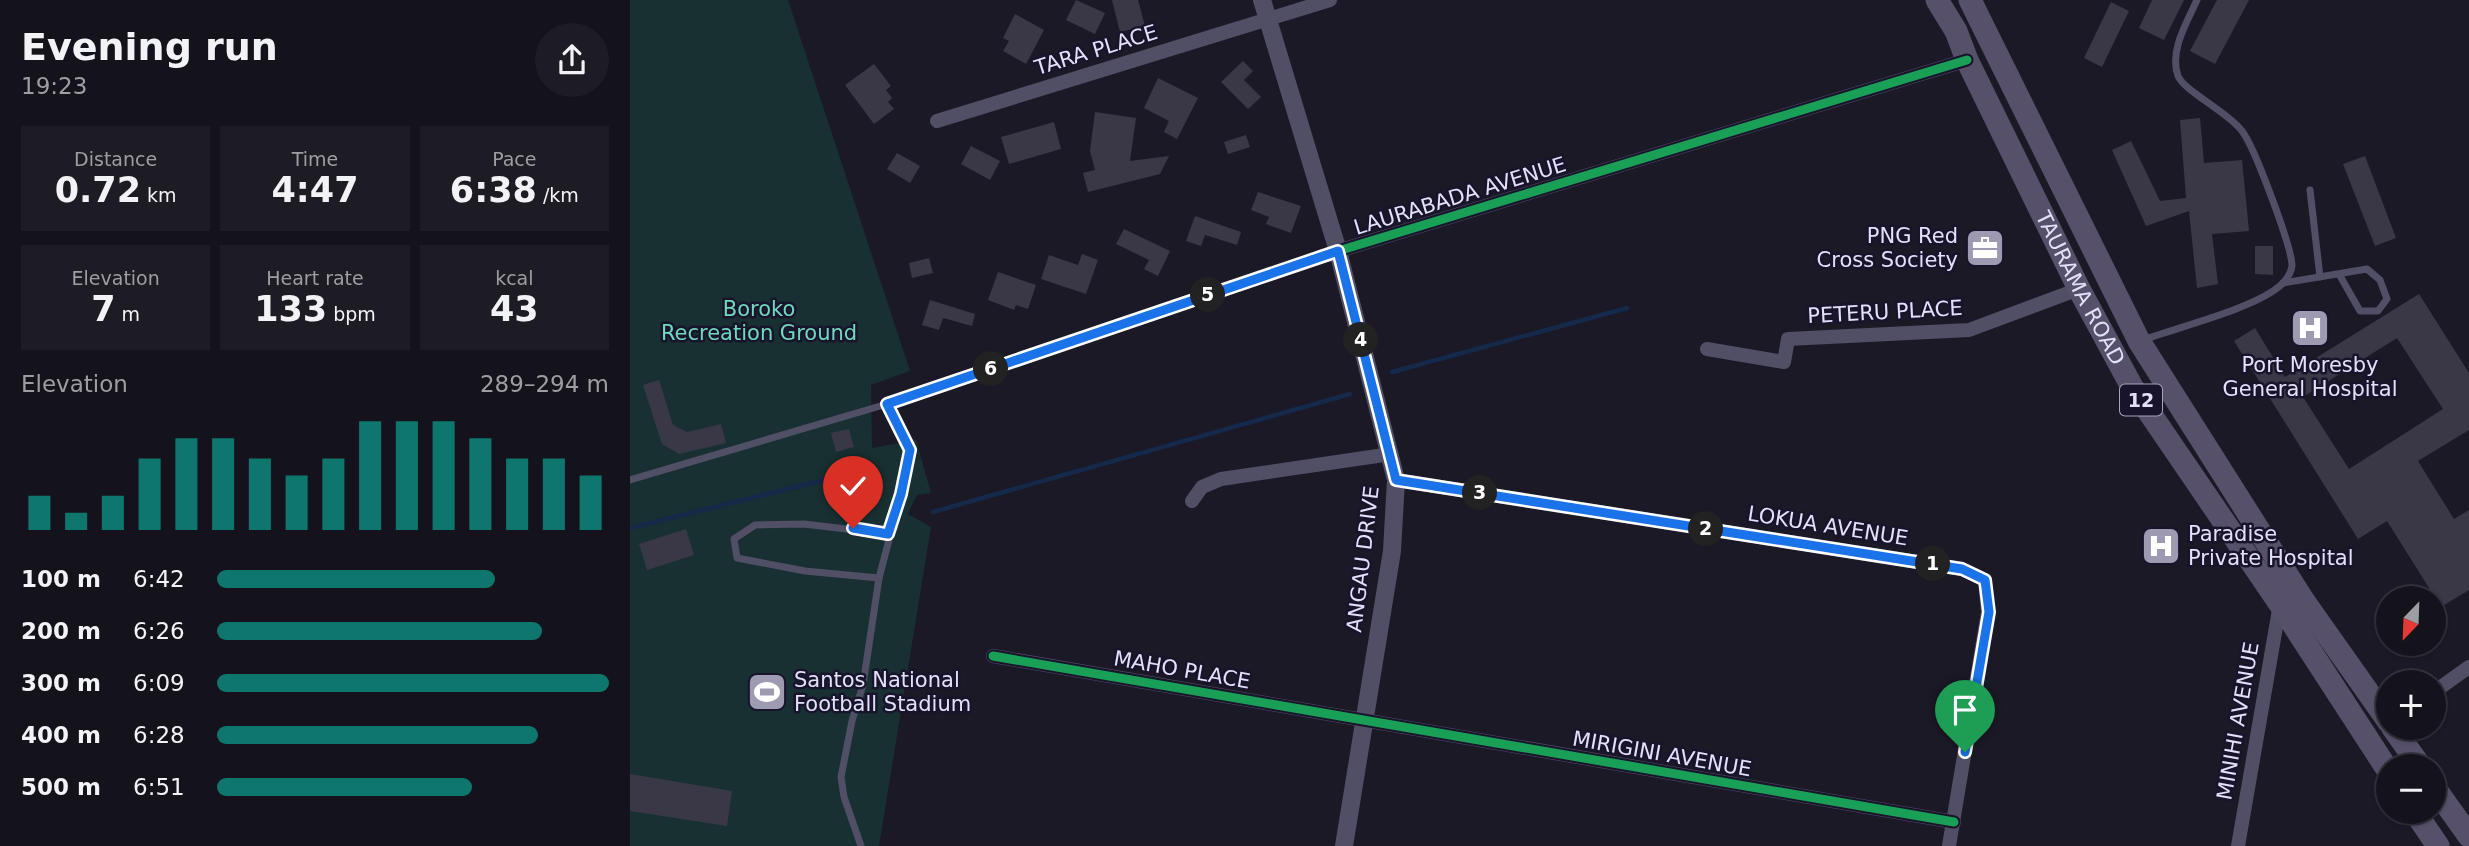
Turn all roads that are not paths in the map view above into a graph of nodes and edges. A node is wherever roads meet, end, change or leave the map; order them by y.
1 (1262, 0) edge
2 (1330, 0) edge
3 (1970, 0) edge
4 (2197, 0) edge
5 (1939, 1) edge
6 (1268, 19) junction
7 (1967, 60) junction
8 (937, 121) dead end
9 (2310, 190) dead end
10 (1338, 251) junction
11 (2339, 274) junction
12 (2320, 277) junction
13 (2283, 283) junction
14 (2079, 289) junction
15 (2139, 341) junction
16 (1707, 349) dead end
17 (887, 404) junction
18 (1391, 454) junction
19 (630, 480) edge
20 (1396, 480) junction
21 (1192, 501) dead end
22 (888, 534) junction
23 (878, 578) junction
24 (2280, 604) junction
25 (993, 656) dead end
26 (2469, 667) edge
27 (2446, 683) edge
28 (2376, 705) edge
29 (1364, 719) junction
30 (2378, 740) edge
31 (2372, 747) junction
32 (2377, 754) edge
33 (2446, 804) edge
34 (1954, 822) junction
35 (2423, 824) edge
36 (2469, 836) edge
37 (861, 846) edge
38 (1344, 846) edge
39 (1950, 846) edge
40 (2238, 846) edge
41 (2438, 846) edge

1 - 6 street, ANGAU DRIVE
2 - 6 street, TARA PLACE
3 - 15 main road, TAURAMA ROAD / 12
4 - 13 lane
5 - 7 main road, TAURAMA ROAD / 12
6 - 8 street, TARA PLACE
6 - 10 street, ANGAU DRIVE
7 - 10 street, LAURABADA AVENUE
7 - 14 main road, TAURAMA ROAD / 12
9 - 12 lane
10 - 17 street, LAURABADA AVENUE
10 - 18 street, ANGAU DRIVE
11 - 11 lane
11 - 12 lane
12 - 13 lane
13 - 15 lane
14 - 16 street, PETERU PLACE
14 - 24 main road, TAURAMA ROAD / 12
15 - 28 main road, TAURAMA ROAD / 12
17 - 19 lane
17 - 22 lane
18 - 20 street, ANGAU DRIVE
18 - 21 street
20 - 29 street, ANGAU DRIVE
20 - 34 street, LOKUA AVENUE
22 - 23 lane
22 - 23 lane
23 - 37 lane
24 - 31 main road, TAURAMA ROAD / 12
24 - 40 street, MINIHI AVENUE
25 - 29 street, MAHO PLACE
26 - 27 street
29 - 34 street, MIRIGINI AVENUE
29 - 38 street, ANGAU DRIVE
30 - 31 street
31 - 32 main road, TAURAMA ROAD / 12
33 - 36 main road
34 - 39 street, LOKUA AVENUE
35 - 41 main road

